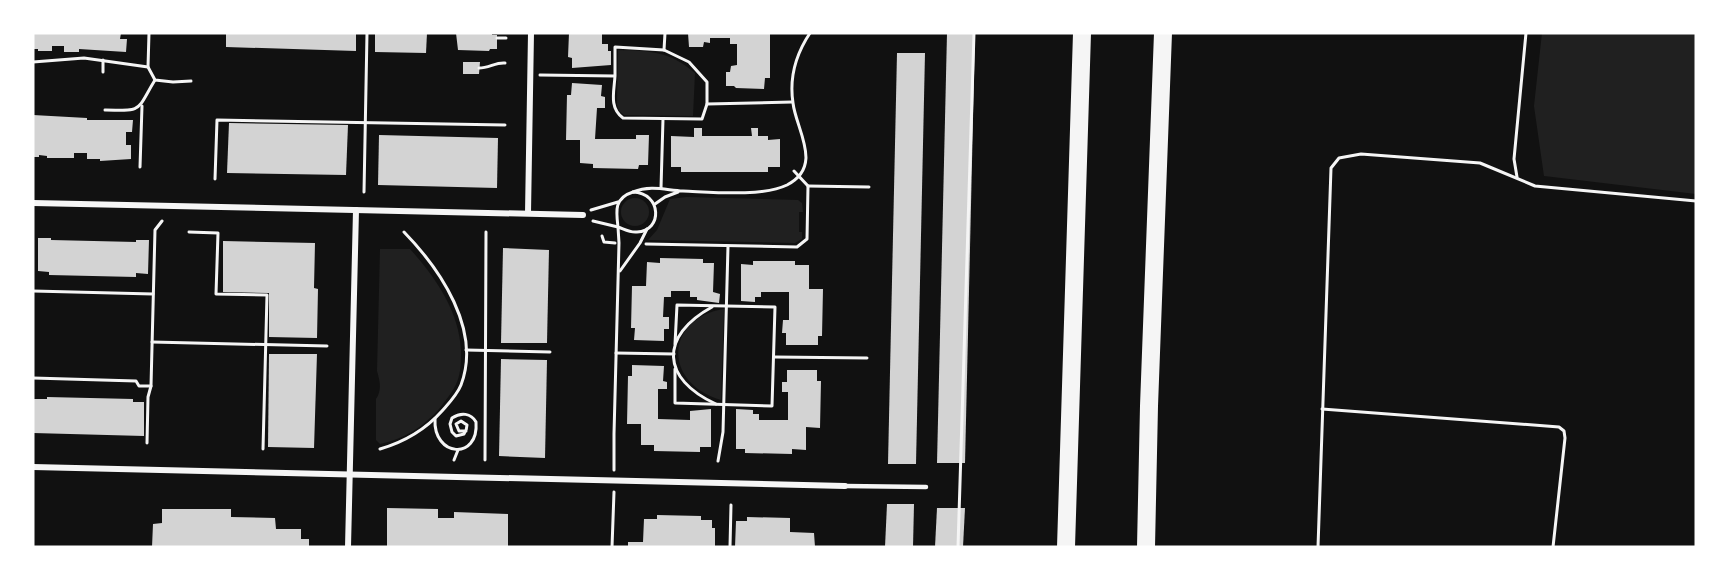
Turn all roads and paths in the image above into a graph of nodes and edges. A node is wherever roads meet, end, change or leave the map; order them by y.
1 (149, 33) edge
2 (367, 33) edge
3 (531, 33) edge
4 (665, 33) edge
5 (810, 33) edge
6 (974, 33) edge
7 (1082, 33) edge
8 (1163, 33) edge
9 (1526, 33) edge
10 (497, 38) dead end
11 (506, 38) dead end
12 (664, 50) junction
13 (103, 60) junction
14 (33, 62) edge
15 (505, 63) dead end
16 (148, 67) junction
17 (479, 68) dead end
18 (103, 72) dead end
19 (530, 74) junction
20 (615, 76) junction
21 (155, 80) junction
22 (191, 81) dead end
23 (792, 102) junction
24 (142, 104) junction
25 (707, 104) junction
26 (105, 110) dead end
27 (663, 119) junction
28 (366, 123) junction
29 (505, 125) dead end
30 (140, 167) dead end
31 (794, 171) dead end
32 (799, 176) junction
33 (1517, 178) junction
34 (215, 179) dead end
35 (808, 186) junction
36 (868, 187) dead end
37 (661, 188) junction
38 (679, 191) junction
39 (364, 192) dead end
40 (633, 192) junction
41 (1696, 201) edge
42 (618, 202) junction
43 (33, 203) edge
44 (654, 205) junction
45 (356, 210) junction
46 (528, 213) junction
47 (583, 215) junction
48 (162, 220) dead end
49 (618, 227) junction
50 (646, 230) junction
51 (189, 232) dead end
52 (404, 232) dead end
53 (486, 232) dead end
54 (602, 236) dead end
55 (615, 243) dead end
56 (646, 244) dead end
57 (728, 246) junction
58 (619, 272) junction
59 (33, 291) edge
60 (153, 294) junction
61 (726, 306) junction
62 (712, 307) junction
63 (152, 342) junction
64 (675, 344) junction
65 (266, 345) junction
66 (327, 346) dead end
67 (466, 350) junction
68 (487, 351) junction
69 (550, 352) dead end
70 (616, 353) junction
71 (674, 354) junction
72 (775, 357) junction
73 (867, 358) dead end
74 (675, 369) junction
75 (33, 378) edge
76 (152, 386) junction
77 (718, 405) junction
78 (724, 405) junction
79 (1322, 409) junction
80 (435, 419) junction
81 (466, 431) dead end
82 (147, 443) dead end
83 (263, 449) dead end
84 (380, 449) dead end
85 (458, 450) junction
86 (454, 460) dead end
87 (485, 460) dead end
88 (718, 461) dead end
89 (33, 467) edge
90 (350, 474) junction
91 (615, 480) junction
92 (845, 486) joint
93 (926, 487) dead end
94 (731, 505) dead end
95 (348, 547) edge
96 (612, 547) edge
97 (730, 547) edge
98 (958, 547) edge
99 (1066, 547) edge
100 (1146, 547) edge
101 (1318, 547) edge
102 (1553, 547) edge

1 - 16 path
2 - 28 path
3 - 19 street
4 - 12 path
5 - 23 path
6 - 98 path
7 - 99 highway
8 - 100 highway
9 - 33 path
10 - 11 path
12 - 20 path
12 - 25 path
13 - 14 path
13 - 16 path
13 - 18 path
15 - 17 path
16 - 21 path
19 - 20 path
19 - 46 street
20 - 27 path
21 - 22 path
21 - 24 path
23 - 25 path
23 - 32 path
24 - 26 path
24 - 30 path
25 - 27 path
27 - 37 path
28 - 29 path
28 - 34 path
28 - 39 path
31 - 32 path
32 - 35 path
32 - 38 path
33 - 41 path
33 - 79 path
35 - 36 path
35 - 57 path
37 - 38 path
37 - 40 path
38 - 44 path
40 - 42 path
40 - 44 path
42 - 47 path
42 - 49 path
43 - 45 street
44 - 50 path
45 - 46 street
45 - 90 street
46 - 47 street
47 - 49 path
48 - 60 path
49 - 50 path
49 - 58 path
50 - 58 path
51 - 65 path
52 - 67 path
53 - 68 path
54 - 55 path
56 - 57 path
57 - 61 path
58 - 70 path
59 - 60 path
60 - 63 path
61 - 62 path
61 - 72 path
61 - 78 path
62 - 64 path
62 - 64 path
63 - 65 path
63 - 76 path
64 - 71 path
65 - 66 path
65 - 83 path
67 - 68 path
67 - 80 path
68 - 69 path
68 - 87 path
70 - 71 path
70 - 91 path
71 - 74 path
72 - 73 path
72 - 78 path
74 - 77 path
74 - 77 path
75 - 76 path
76 - 82 path
77 - 78 path
78 - 88 path
79 - 101 path
79 - 102 path
80 - 84 path
80 - 85 path
81 - 85 path
85 - 86 path
89 - 90 street
90 - 91 street
90 - 95 street
91 - 92 street
91 - 96 path
92 - 93 lane
94 - 97 path

